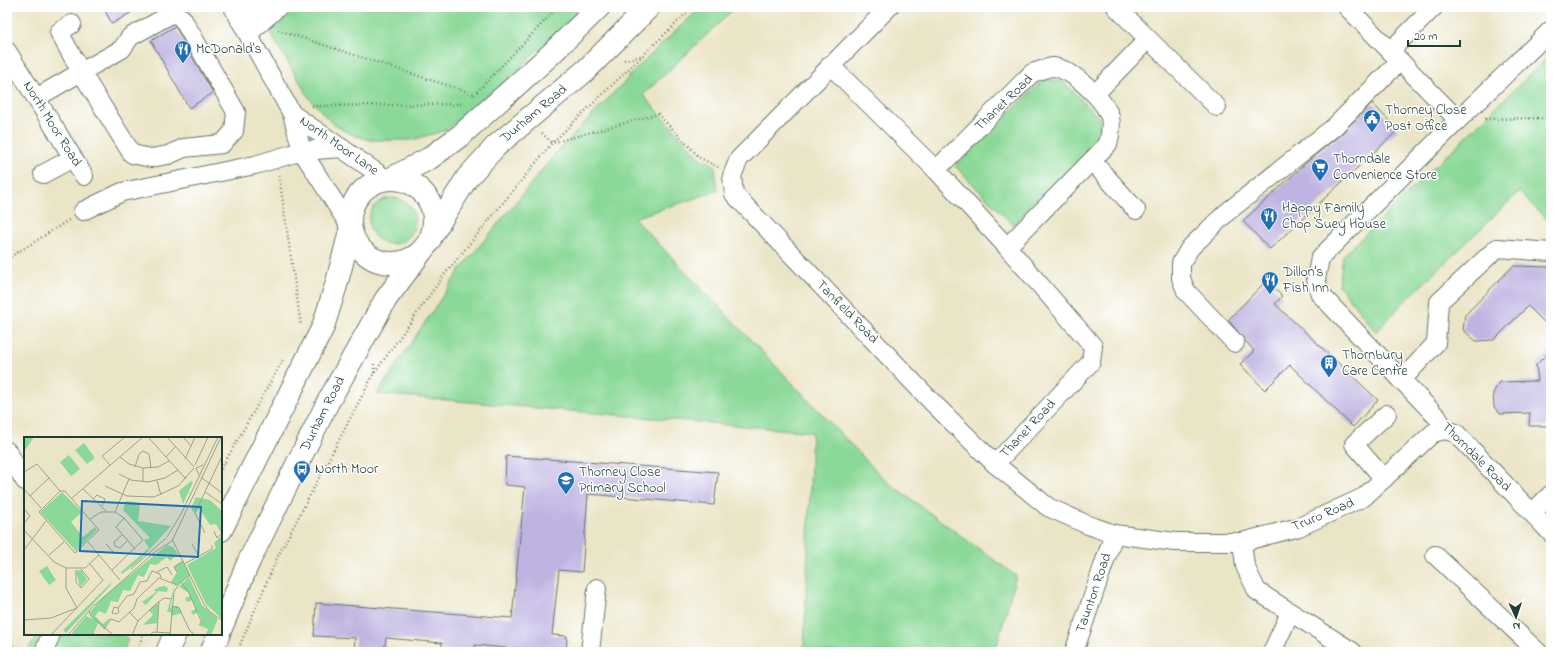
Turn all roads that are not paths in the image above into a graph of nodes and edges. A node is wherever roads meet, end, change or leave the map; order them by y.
1 (253, 7) edge
2 (278, 7) edge
3 (599, 7) edge
4 (649, 7) edge
5 (889, 7) edge
6 (1116, 7) edge
7 (1347, 7) edge
8 (1434, 7) edge
9 (240, 21) edge
10 (72, 24) dead end
11 (1551, 30) edge
12 (1148, 39) junction
13 (7, 51) edge
14 (1395, 56) junction
15 (830, 65) junction
16 (81, 72) junction
17 (1095, 94) junction
18 (36, 98) junction
19 (1217, 107) dead end
20 (290, 110) junction
21 (1458, 120) junction
22 (342, 148) junction
23 (302, 151) junction
24 (73, 158) junction
25 (1092, 161) junction
26 (936, 170) junction
27 (43, 174) dead end
28 (84, 176) dead end
29 (389, 178) junction
30 (1136, 210) dead end
31 (82, 211) road end
32 (350, 228) junction
33 (433, 233) junction
34 (1007, 247) junction
35 (421, 252) junction
36 (1551, 252) edge
37 (1235, 343) dead end
38 (1401, 381) junction
39 (1387, 414) dead end
40 (1445, 430) junction
41 (7, 451) edge
42 (995, 464) junction
43 (24, 479) edge
44 (1384, 479) junction
45 (1551, 494) edge
46 (1532, 513) junction
47 (222, 528) edge
48 (1551, 533) edge
49 (1114, 534) junction
50 (1175, 542) joint
51 (1242, 542) junction
52 (1435, 555) dead end
53 (597, 588) dead end
54 (1290, 613) junction
55 (222, 626) edge
56 (52, 635) edge
57 (174, 635) edge
58 (219, 635) edge
59 (44, 652) edge
60 (167, 652) edge
61 (211, 652) edge
62 (590, 652) edge
63 (1074, 652) edge
64 (1272, 652) edge
65 (1352, 652) edge
66 (1538, 652) edge

1 - 9 street
2 - 9 street
3 - 29 highway
4 - 33 highway, Durham Road
5 - 15 street
6 - 12 street
7 - 14 street
8 - 14 street
9 - 20 street, North Moor Lane
10 - 16 street
11 - 21 street, Thorndale Road
12 - 17 street
12 - 19 street
13 - 18 street, North Moor Road
14 - 21 street
14 - 37 street
15 - 26 street, Thanet Road
15 - 42 street, Tanfield Road
16 - 16 street
16 - 18 street
17 - 25 street, Thanet Road
17 - 26 street, Thanet Road
18 - 24 street, North Moor Road
20 - 22 street, North Moor Lane
20 - 23 street, North Moor Lane
21 - 38 street, Thorndale Road
22 - 23 street
22 - 29 street, North Moor Lane
23 - 31 street
23 - 32 street, North Moor Lane
24 - 27 street
24 - 28 street, North Moor Road
25 - 30 street
25 - 34 street, Thanet Road
26 - 34 street, Thanet Road
29 - 32 highway
29 - 33 highway
32 - 35 highway, Durham Road
32 - 47 highway
33 - 35 highway, Durham Road
34 - 42 street, Thanet Road
35 - 55 highway, Durham Road
36 - 38 street
38 - 40 street, Thorndale Road
39 - 44 street
40 - 44 street, Truro Road
40 - 46 street, Thorndale Road
41 - 43 street
42 - 49 street, Tanfield Road
44 - 51 street, Truro Road
45 - 46 street
46 - 48 street, Thorndale Road
49 - 50 street, Tanfield Road
49 - 63 street, Taunton Road
50 - 51 street, Truro Road
51 - 54 street
52 - 66 street
53 - 62 street
54 - 64 street
54 - 65 street
56 - 59 street
57 - 60 highway
58 - 61 highway

